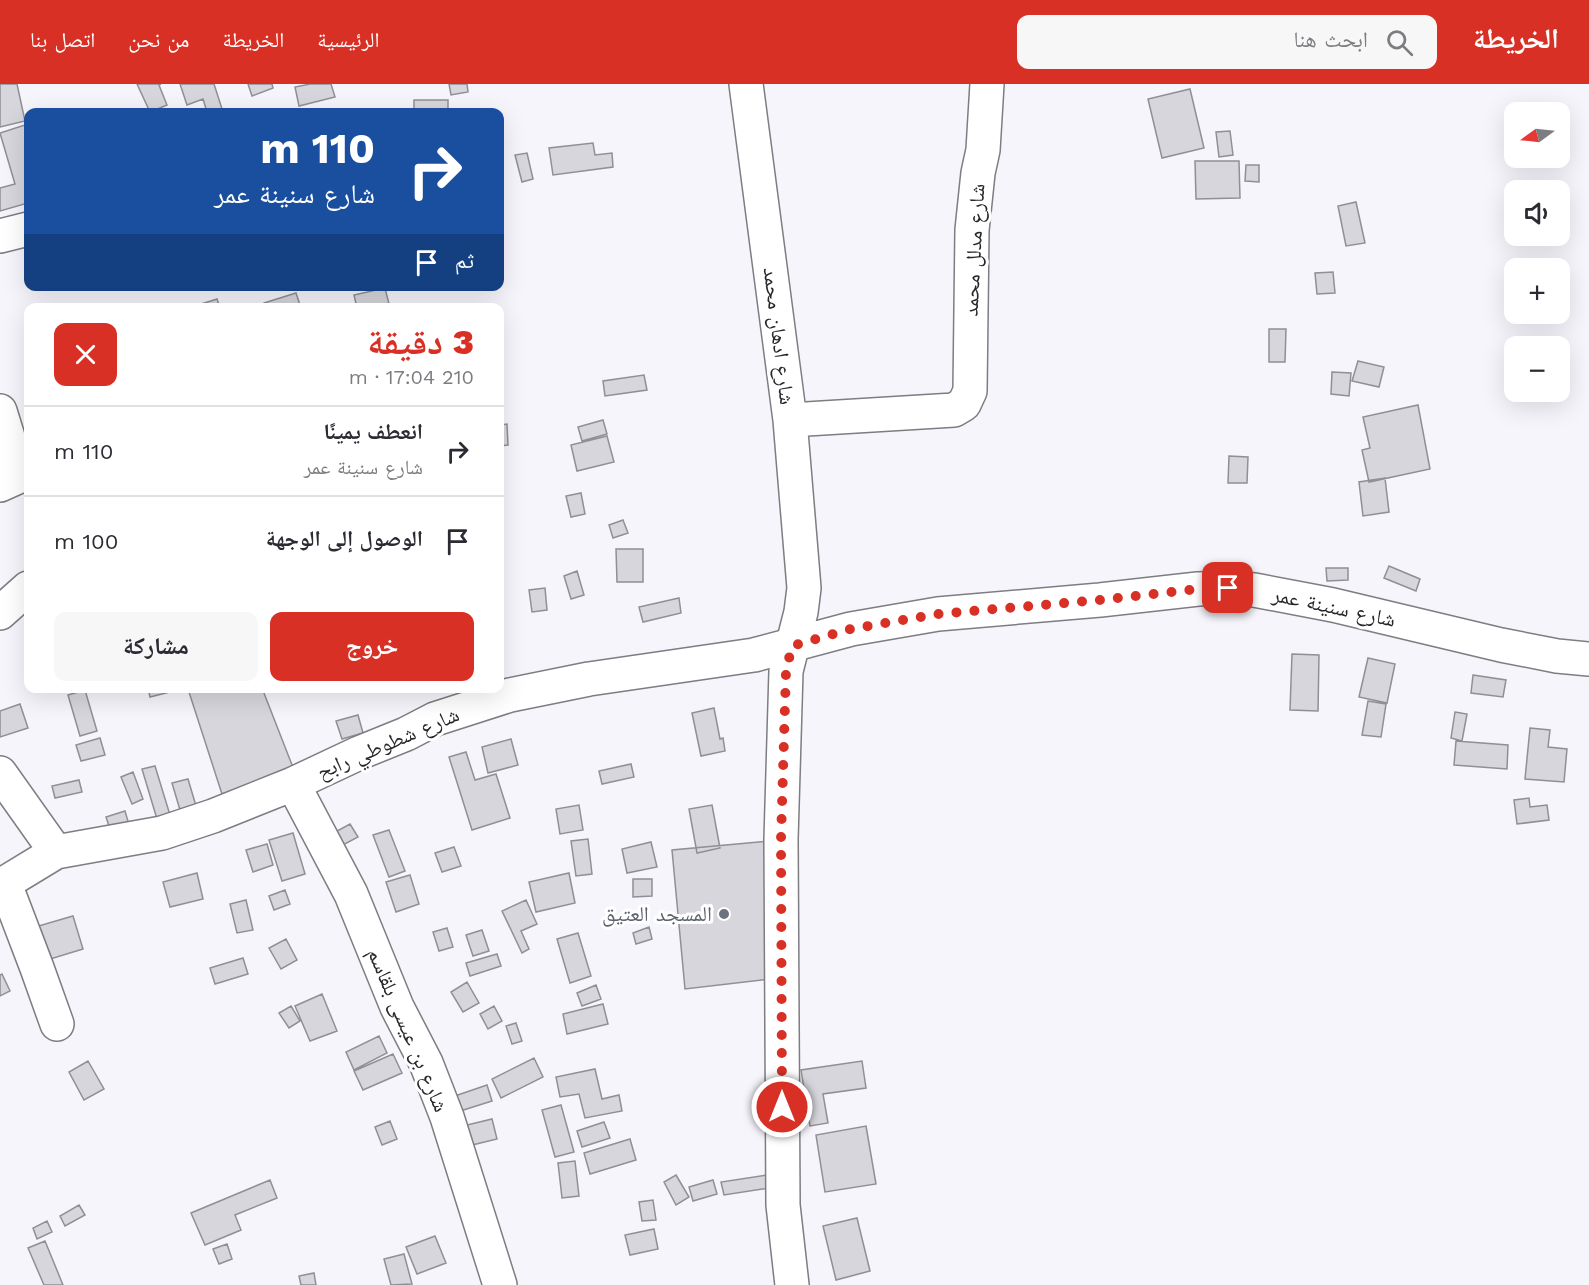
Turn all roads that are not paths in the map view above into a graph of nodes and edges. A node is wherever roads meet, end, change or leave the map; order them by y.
1 (746, 84) edge
2 (987, 84) edge
3 (24, 230) edge
4 (0, 236) edge
5 (0, 411) edge
6 (790, 420) junction
7 (0, 485) edge
8 (24, 592) edge
9 (0, 613) edge
10 (792, 646) junction
11 (1589, 659) edge
12 (0, 773) edge
13 (293, 784) junction
14 (56, 852) junction
15 (3, 885) edge
16 (57, 1024) dead end
17 (500, 1285) edge
18 (792, 1285) edge

1 - 6 street, شارع ادهان محمد
2 - 6 street, شارع مدلل محمد
3 - 4 street
5 - 7 street
6 - 10 street, شارع ادهان محمد
8 - 9 street
10 - 11 street, شارع سنينة عمر
10 - 13 street, شارع شطوطي رابح
10 - 18 street, شارع ادهان محمد
12 - 14 street
13 - 14 street, شارع شطوطي رابح
13 - 17 street, شارع بن عيسى بلقاسم
14 - 15 street, شارع شطوطي رابح
15 - 16 street

